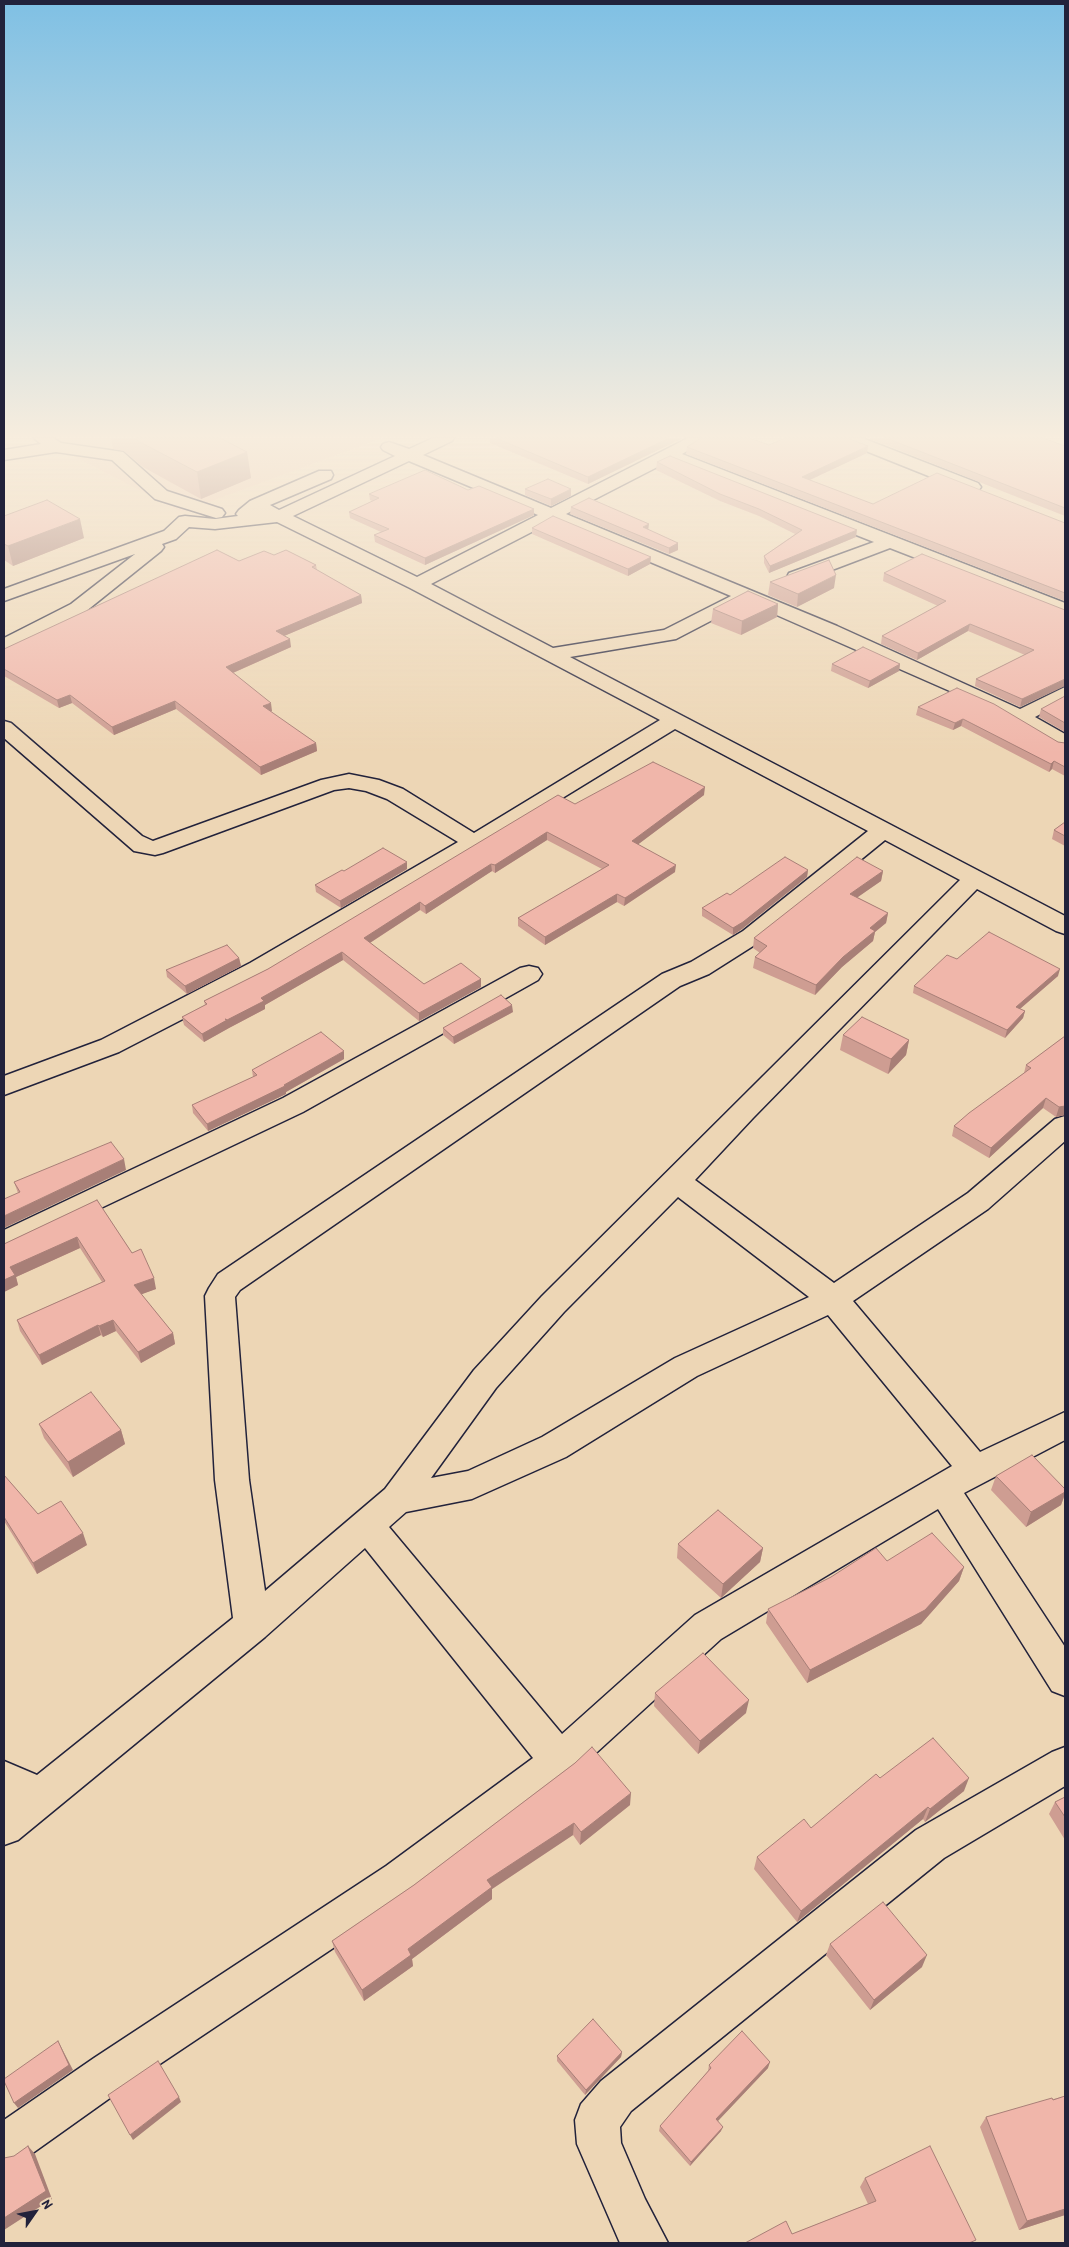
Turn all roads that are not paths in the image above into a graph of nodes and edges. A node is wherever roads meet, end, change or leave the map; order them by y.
1 (148, 543) edge
2 (160, 543) edge
3 (332, 543) edge
4 (498, 543) edge
5 (617, 543) edge
6 (888, 543) edge
7 (892, 543) edge
8 (418, 584) junction
9 (4, 595) edge
10 (746, 595) junction
11 (1065, 610) edge
12 (4, 645) edge
13 (551, 654) junction
14 (1065, 693) edge
15 (1019, 718) junction
16 (675, 720) junction
17 (4, 727) edge
18 (1065, 743) edge
19 (883, 830) junction
20 (474, 842) junction
21 (975, 878) junction
22 (1065, 926) edge
23 (529, 974) dead end
24 (4, 1086) edge
25 (1065, 1126) edge
26 (677, 1181) junction
27 (4, 1243) edge
28 (833, 1299) junction
29 (1065, 1425) edge
30 (975, 1470) junction
31 (944, 1489) junction
32 (397, 1499) junction
33 (367, 1525) junction
34 (252, 1625) junction
35 (1065, 1679) edge
36 (560, 1760) junction
37 (1065, 1765) edge
38 (4, 1780) edge
39 (40, 1796) junction
40 (4, 1826) edge
41 (4, 2146) edge
42 (645, 2243) edge

1 - 9 street
2 - 12 street
3 - 8 street
4 - 8 street
5 - 10 street
6 - 10 street
7 - 11 street
8 - 13 street
10 - 13 street
10 - 15 street
13 - 16 street
14 - 15 street
15 - 18 street
16 - 19 street
16 - 20 street
17 - 20 street
19 - 21 street
19 - 34 street
20 - 24 street
21 - 22 street
21 - 26 street
23 - 27 street
25 - 28 street
26 - 28 street
26 - 32 street
28 - 30 street
28 - 32 street
29 - 30 street
30 - 31 street
31 - 35 street
31 - 36 street
32 - 33 street
33 - 34 street
33 - 36 street
34 - 39 street
36 - 41 street
37 - 42 street
38 - 39 street
39 - 40 street

